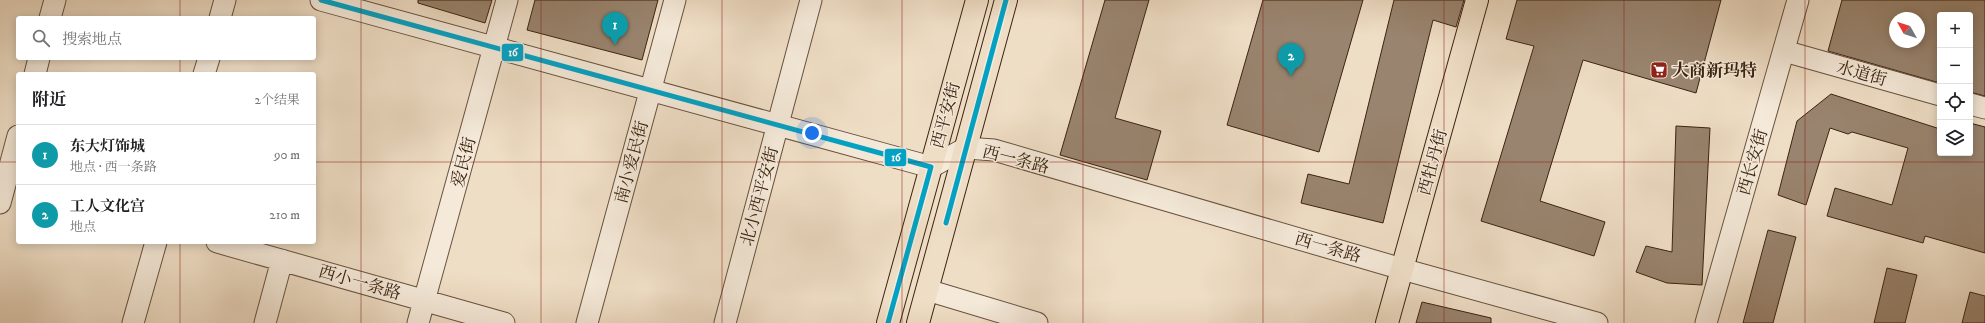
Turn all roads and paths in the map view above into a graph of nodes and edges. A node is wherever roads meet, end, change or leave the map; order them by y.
1 (55, 0) edge
2 (225, 0) edge
3 (322, 0) edge
4 (507, 0) edge
5 (674, 0) edge
6 (810, 0) edge
7 (977, 0) edge
8 (1006, 0) edge
9 (1477, 0) edge
10 (1798, 0) edge
11 (51, 16) edge
12 (221, 16) edge
13 (495, 48) junction
14 (1784, 51) junction
15 (38, 60) edge
16 (208, 60) edge
17 (36, 72) edge
18 (204, 72) edge
19 (650, 91) junction
20 (1937, 94) edge
21 (1973, 105) edge
22 (1985, 108) edge
23 (777, 126) junction
24 (966, 148) junction
25 (16, 152) edge
26 (931, 166) junction
27 (12, 184) edge
28 (0, 203) edge
29 (155, 244) edge
30 (224, 244) edge
31 (282, 260) junction
32 (1402, 269) junction
33 (927, 290) junction
34 (425, 301) junction
35 (133, 323) edge
36 (265, 323) edge
37 (418, 323) edge
38 (504, 323) edge
39 (587, 323) edge
40 (725, 323) edge
41 (888, 323) edge
42 (918, 323) edge
43 (1037, 323) edge
44 (1387, 323) edge
45 (1597, 323) edge
46 (1706, 323) edge

1 - 11 street
2 - 12 street
3 - 13 street
4 - 13 street, 爱民街
5 - 19 street, 南小爱民街
6 - 23 street, 北小西平安街
7 - 26 main road, 西平安街
8 - 24 main road, 西平安街
9 - 32 main road, 西牡丹街
10 - 14 street, 西长安街
13 - 19 street
13 - 34 street, 爱民街
14 - 20 street, 水道街
14 - 46 street, 西长安街
15 - 17 street
16 - 18 street
19 - 23 street
19 - 39 street, 南小爱民街
21 - 22 street
23 - 26 street
23 - 40 street, 北小西平安街
24 - 26 street, 西一条路
24 - 32 street, 西一条路
24 - 33 main road, 西平安街
25 - 27 street
26 - 41 main road, 西平安街
27 - 28 street
29 - 35 street
30 - 31 street, 西小一条路
31 - 34 street, 西小一条路
31 - 36 street
32 - 44 main road, 西牡丹街
32 - 45 street, 西一条路
33 - 42 main road, 西平安街
33 - 43 street
34 - 37 street, 爱民街
34 - 38 street, 西小一条路

